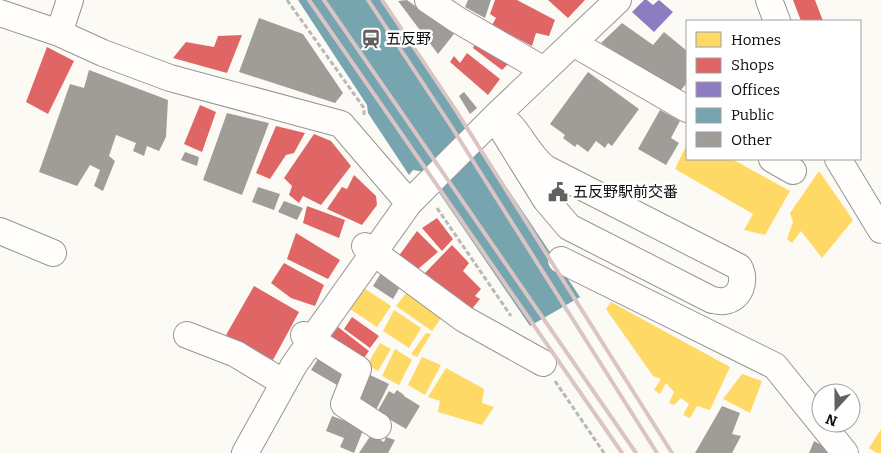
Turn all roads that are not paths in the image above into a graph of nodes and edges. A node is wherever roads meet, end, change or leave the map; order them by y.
1 (70, 0) edge
2 (428, 0) edge
3 (618, 0) edge
4 (769, 0) edge
5 (0, 13) edge
6 (777, 20) edge
7 (59, 33) junction
8 (573, 43) junction
9 (544, 70) junction
10 (686, 108) edge
11 (498, 115) junction
12 (839, 160) edge
13 (409, 204) junction
14 (881, 230) edge
15 (0, 231) edge
16 (370, 249) junction
17 (53, 253) dead end
18 (561, 260) dead end
19 (187, 335) dead end
20 (308, 338) junction
21 (543, 363) dead end
22 (284, 382) junction
23 (378, 426) dead end
24 (245, 453) edge
25 (846, 453) edge

1 - 7 street
2 - 9 street
3 - 8 street
4 - 6 street
5 - 7 street
7 - 13 street
8 - 9 street
8 - 10 street
9 - 11 street
11 - 11 street
11 - 13 street
12 - 14 street
13 - 16 street
15 - 17 street
16 - 20 street
16 - 21 street
18 - 25 street
19 - 22 street
20 - 22 street
20 - 23 street
22 - 24 street

